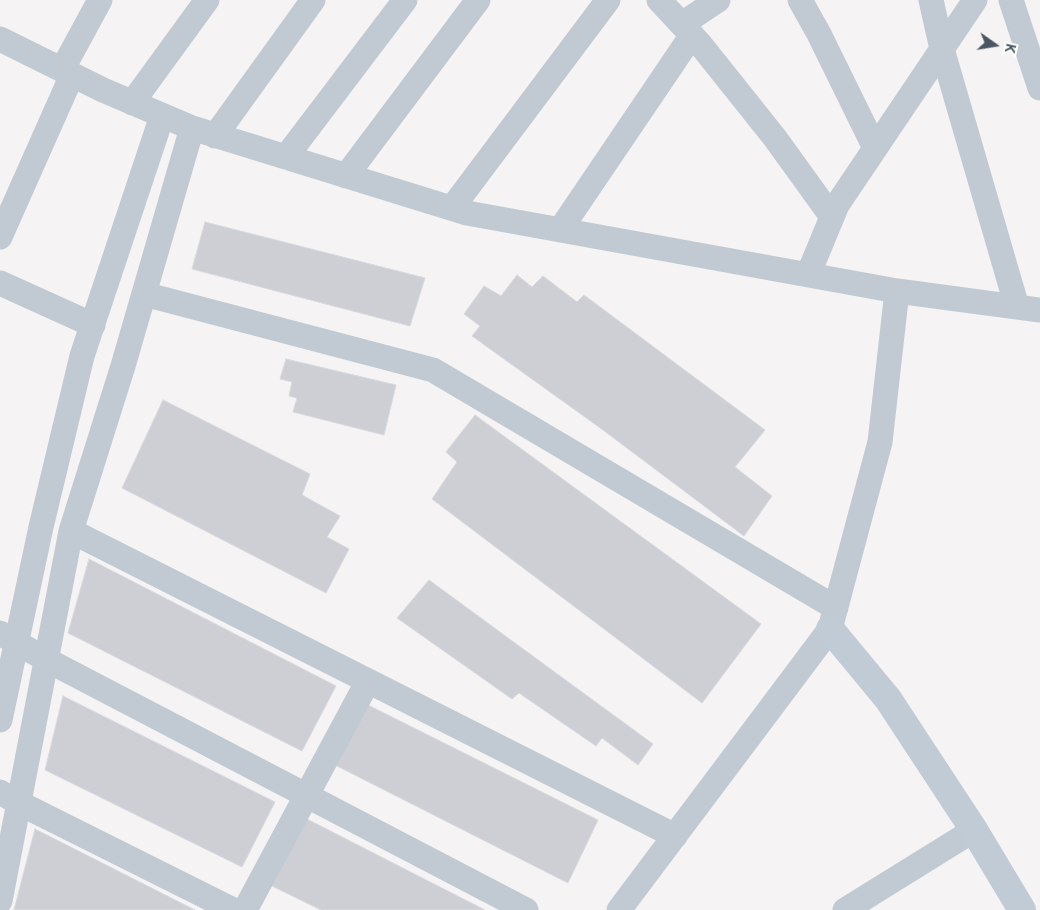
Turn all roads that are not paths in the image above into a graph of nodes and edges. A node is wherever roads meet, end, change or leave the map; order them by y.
1 (100, 0) edge
2 (207, 0) edge
3 (312, 0) edge
4 (405, 0) edge
5 (478, 0) edge
6 (608, 0) edge
7 (660, 0) edge
8 (718, 0) edge
9 (800, 0) edge
10 (931, 0) edge
11 (975, 0) edge
12 (1011, 0) edge
13 (687, 30) junction
14 (0, 39) edge
15 (942, 48) junction
16 (67, 72) junction
17 (1040, 88) edge
18 (132, 102) junction
19 (162, 116) junction
20 (203, 132) junction
21 (875, 148) junction
22 (286, 157) junction
23 (346, 176) junction
24 (452, 208) junction
25 (832, 217) junction
26 (560, 230) junction
27 (0, 237) edge
28 (808, 275) junction
29 (0, 283) edge
30 (897, 291) junction
31 (144, 294) junction
32 (1028, 308) edge
33 (93, 325) junction
34 (71, 532) junction
35 (833, 618) junction
36 (8, 637) edge
37 (47, 660) junction
38 (368, 681) junction
39 (0, 720) edge
40 (307, 795) junction
41 (10, 797) edge
42 (974, 830) junction
43 (675, 836) junction
44 (0, 901) edge
45 (233, 910) edge
46 (245, 910) edge
47 (526, 910) edge
48 (619, 910) edge
49 (844, 910) edge
50 (1022, 910) edge

1 - 16 street
2 - 18 street
3 - 20 street
4 - 22 street
5 - 23 street
6 - 24 street
7 - 13 street
8 - 13 street
9 - 21 street
10 - 15 street
11 - 15 street
12 - 17 street
13 - 25 street
13 - 26 street
14 - 16 street
15 - 21 street
15 - 32 street
16 - 18 street
16 - 27 street
18 - 19 street
19 - 20 street
19 - 33 street
20 - 22 street
20 - 31 street
21 - 25 street
22 - 23 street
23 - 24 street
24 - 26 street
25 - 28 street
26 - 28 street
28 - 30 street
29 - 33 street
30 - 32 street
30 - 35 street
31 - 34 street
31 - 35 street
33 - 36 street
34 - 37 street
34 - 38 street
35 - 42 main road
35 - 43 street
36 - 37 street
36 - 39 street
37 - 40 street
37 - 41 street
38 - 40 street
38 - 43 street
40 - 46 street
40 - 47 street
41 - 44 street
41 - 45 street
42 - 49 street
42 - 50 main road
43 - 48 street

